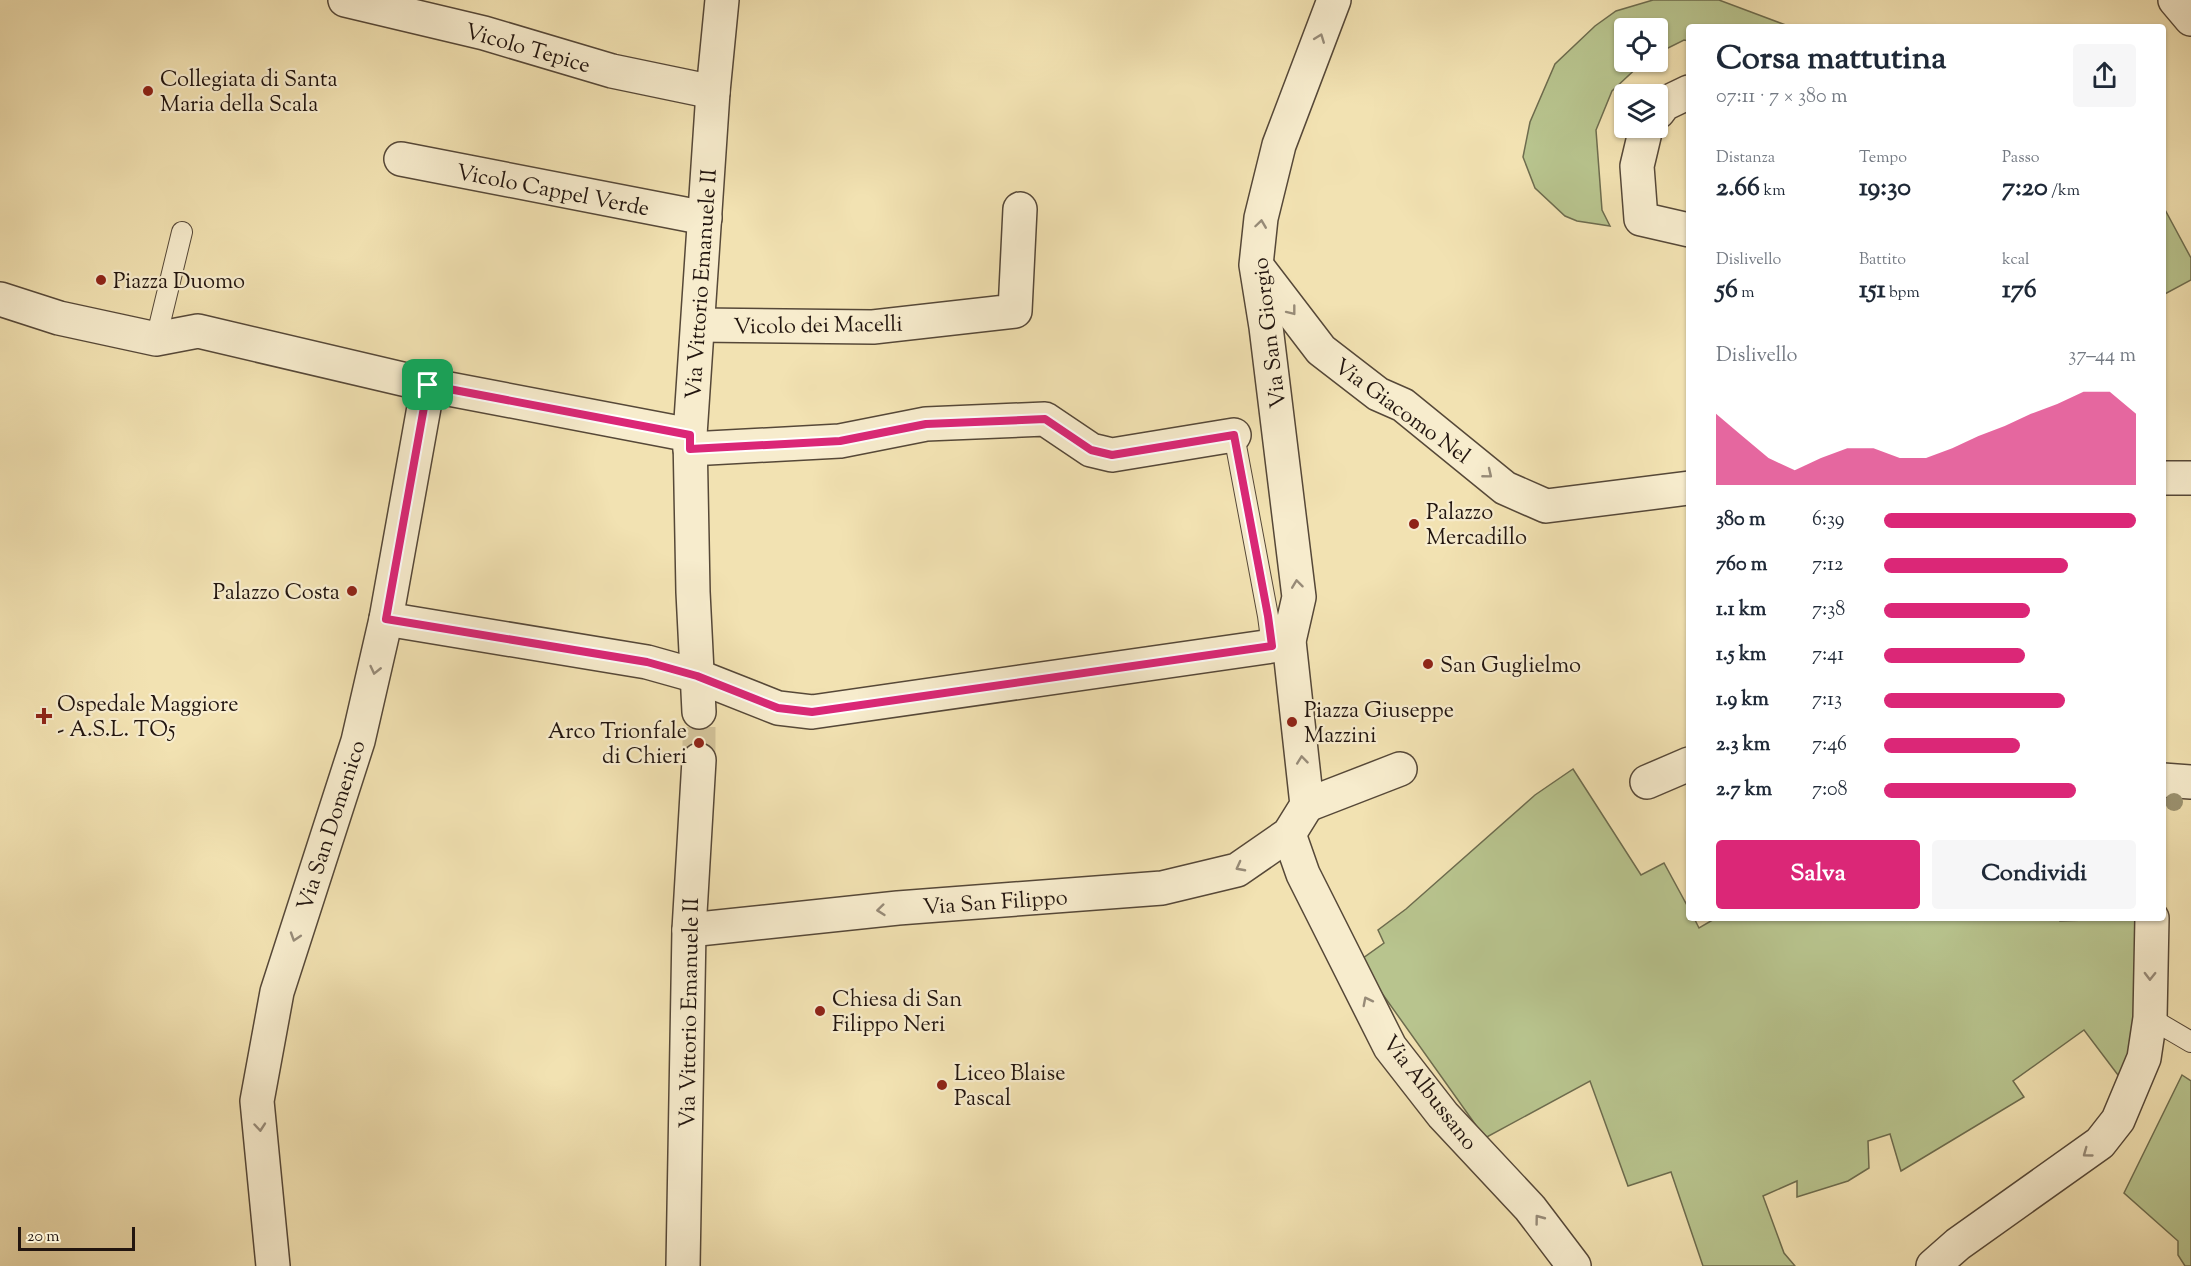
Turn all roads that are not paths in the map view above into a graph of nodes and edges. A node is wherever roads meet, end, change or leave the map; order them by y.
1 (345, 0) edge
2 (722, 0) edge
3 (1334, 0) edge
4 (2175, 0) edge
5 (2191, 19) edge
6 (713, 92) junction
7 (1686, 93) edge
8 (1668, 102) edge
9 (1644, 138) edge
10 (401, 159) dead end
11 (1020, 209) dead end
12 (705, 218) junction
13 (1686, 229) edge
14 (182, 232) dead end
15 (1256, 265) junction
16 (0, 299) edge
17 (698, 325) junction
18 (156, 339) junction
19 (428, 385) junction
20 (1234, 435) joint
21 (690, 442) junction
22 (2166, 478) edge
23 (2191, 478) edge
24 (1686, 488) edge
25 (386, 619) junction
26 (1280, 643) junction
27 (697, 676) junction
28 (699, 712) tunnel mouth
29 (699, 760) tunnel mouth
30 (1686, 765) edge
31 (1400, 769) dead end
32 (2166, 780) edge
33 (1647, 782) dead end
34 (2191, 782) edge
35 (1306, 805) junction
36 (1289, 834) junction
37 (2152, 921) edge
38 (689, 930) junction
39 (2150, 1018) junction
40 (2191, 1042) edge
41 (273, 1266) edge
42 (683, 1266) edge
43 (1574, 1266) edge
44 (1933, 1266) edge

1 - 6 street, Vicolo Tepice
2 - 6 street, Via Vittorio Emanuele II
15 -> 3 street, Via San Giorgio
4 - 5 street
6 - 12 street, Via Vittorio Emanuele II
7 - 8 street
9 - 13 street
10 - 12 street, Vicolo Cappel Verde
11 - 17 street, Vicolo dei Macelli
12 - 17 street, Via Vittorio Emanuele II
14 - 18 lane
15 -> 24 street, Via Giacomo Nel
26 -> 15 street, Via San Giorgio
16 - 18 street
17 - 21 street, Via Vittorio Emanuele II
18 - 19 street
19 - 21 street
19 - 25 street, Via San Domenico
20 - 21 street
20 - 26 lane
21 - 27 street, Via Vittorio Emanuele II
22 - 23 street
25 - 27 street
25 -> 41 street, Via San Domenico
26 - 27 street
35 -> 26 street
27 - 28 street, Via Vittorio Emanuele II
29 - 38 street, Via Vittorio Emanuele II
30 - 33 street
31 - 35 street
32 - 34 street
35 - 36 street
36 -> 38 street, Via San Filippo
43 -> 36 street, Via Albussano
37 -> 39 street
38 - 42 street, Via Vittorio Emanuele II
39 - 40 lane
39 -> 44 street

